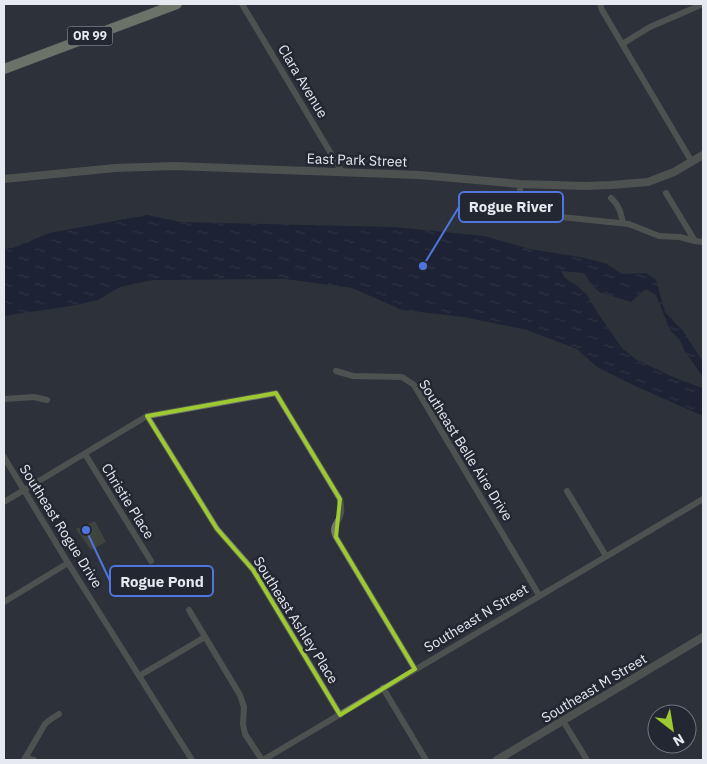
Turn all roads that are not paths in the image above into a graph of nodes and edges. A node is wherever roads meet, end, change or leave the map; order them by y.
1 (177, 4) edge
2 (242, 4) edge
3 (600, 4) edge
4 (703, 4) edge
5 (622, 44) junction
6 (4, 69) edge
7 (703, 155) edge
8 (692, 162) junction
9 (342, 172) junction
10 (4, 179) edge
11 (520, 184) junction
12 (666, 193) dead end
13 (611, 198) dead end
14 (626, 223) junction
15 (695, 240) junction
16 (703, 242) edge
17 (336, 371) dead end
18 (4, 399) edge
19 (47, 400) dead end
20 (147, 416) junction
21 (85, 454) junction
22 (4, 457) edge
23 (24, 490) junction
24 (567, 491) dead end
25 (703, 499) edge
26 (4, 502) edge
27 (606, 556) junction
28 (150, 561) dead end
29 (68, 563) junction
30 (539, 595) junction
31 (4, 602) edge
32 (189, 610) dead end
33 (205, 637) junction
34 (703, 637) edge
35 (415, 669) junction
36 (139, 676) junction
37 (383, 688) junction
38 (60, 714) dead end
39 (340, 715) junction
40 (563, 721) junction
41 (25, 759) edge
42 (34, 760) edge
43 (192, 760) edge
44 (262, 760) edge
45 (426, 760) edge
46 (497, 760) edge
47 (587, 760) edge

1 - 6 main road, OR 99
2 - 9 street, Clara Avenue
3 - 5 street
4 - 5 street
5 - 8 street
7 - 8 street, East Park Street
8 - 11 street, East Park Street
9 - 10 street, East Park Street
9 - 11 street, East Park Street
11 - 14 street
12 - 15 street
13 - 14 street
14 - 15 street
15 - 16 street
17 - 30 street, Southeast Belle Aire Drive
18 - 19 street
20 - 21 street
20 - 35 street
20 - 39 street, Southeast Ashley Place
21 - 23 street
21 - 28 street, Christie Place
22 - 23 street, Southeast Rogue Drive
23 - 26 street
23 - 29 street, Southeast Rogue Drive
24 - 27 street
25 - 27 street, Southeast N Street
27 - 30 street, Southeast N Street
29 - 31 street
29 - 36 street, Southeast Rogue Drive
30 - 35 street, Southeast N Street
32 - 33 street
33 - 36 street
33 - 44 street
34 - 40 street, Southeast M Street
35 - 37 street, Southeast N Street
36 - 43 street, Southeast Rogue Drive
37 - 39 street, Southeast N Street
37 - 45 street
38 - 41 street
39 - 44 street, Southeast N Street
40 - 46 street, Southeast M Street
40 - 47 street
41 - 42 street

